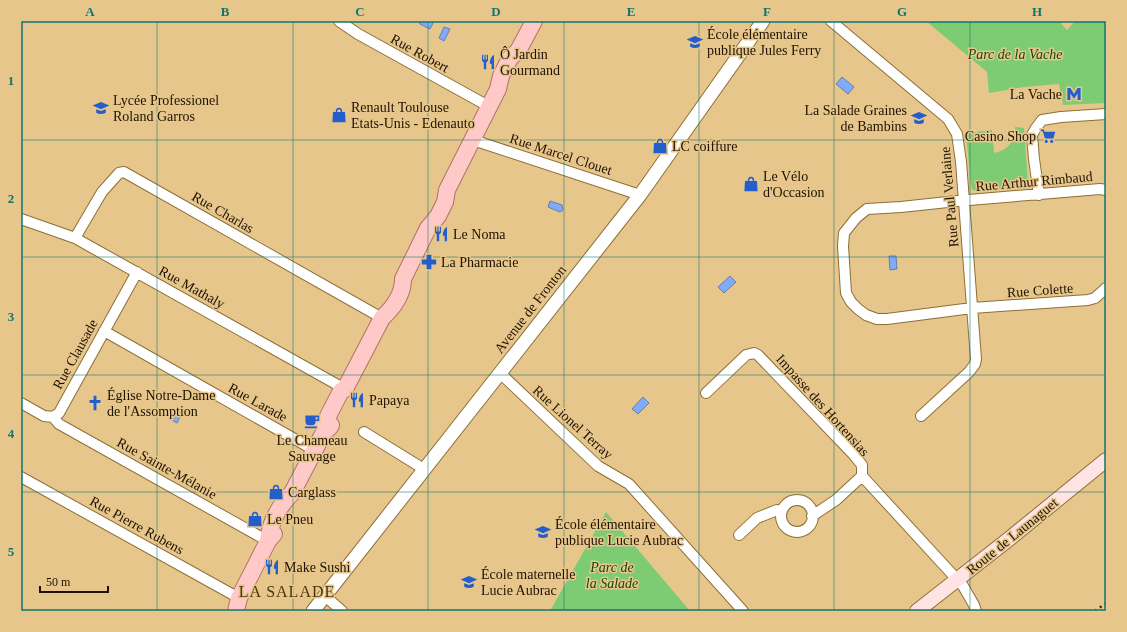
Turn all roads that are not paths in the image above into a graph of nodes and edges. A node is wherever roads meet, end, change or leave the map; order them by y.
1 (339, 21) edge
2 (534, 21) edge
3 (763, 21) edge
4 (831, 21) edge
5 (490, 107) junction
6 (1106, 114) edge
7 (473, 140) junction
8 (1106, 190) edge
9 (640, 195) junction
10 (1039, 195) junction
11 (964, 200) junction
12 (21, 219) edge
13 (75, 238) junction
14 (137, 272) junction
15 (1106, 288) edge
16 (972, 308) junction
17 (382, 318) junction
18 (104, 331) junction
19 (500, 373) junction
20 (345, 389) junction
21 (706, 393) dead end
22 (21, 404) edge
23 (921, 416) dead end
24 (53, 417) junction
25 (364, 432) dead end
26 (314, 450) junction
27 (1106, 460) edge
28 (424, 470) junction
29 (862, 476) junction
30 (21, 477) edge
31 (781, 512) junction
32 (812, 516) junction
33 (739, 535) dead end
34 (268, 541) junction
35 (956, 580) junction
36 (326, 596) junction
37 (238, 605) edge
38 (228, 611) edge
39 (313, 611) edge
40 (342, 611) edge
41 (742, 611) edge
42 (917, 611) edge
43 (976, 611) edge

1 - 5 street, Rue Robert
2 - 5 main road
3 - 9 street, Avenue de Fronton
4 - 11 street, Rue Paul Verlaine
5 - 7 main road
6 - 10 street
7 - 9 street, Rue Marcel Clouet
7 - 17 main road
8 - 10 street, Rue Arthur Rimbaud
9 - 19 street, Avenue de Fronton
10 - 11 street, Rue Arthur Rimbaud
11 - 16 street, Rue Paul Verlaine
11 - 16 street, Rue Arthur Rimbaud
12 - 13 street, Rue Mathaly
13 - 14 street, Rue Mathaly
13 - 17 street, Rue Charlas
14 - 18 street, Rue Clausade
14 - 20 street, Rue Mathaly
15 - 16 street, Rue Colette
16 - 23 street, Rue Paul Verlaine
17 - 20 main road
18 - 24 street, Rue Clausade
18 - 26 street, Rue Larade
19 - 28 street, Avenue de Fronton
19 - 41 street, Rue Lionel Terray
20 - 26 main road
21 - 29 street, Impasse des Hortensias
22 - 24 street
24 - 34 street, Rue Sainte-Mélanie
25 - 28 street
26 - 34 main road
27 - 35 main road, Route de Launaguet
28 - 36 street, Avenue de Fronton
29 - 32 street
29 - 35 street, Impasse des Hortensias
30 - 37 street, Rue Pierre Rubens
31 - 32 street
31 - 32 street
31 - 33 street
34 - 37 main road
35 - 42 main road, Route de Launaguet
35 - 43 street, Impasse des Hortensias
36 - 39 street, Avenue de Fronton
36 - 40 street
37 - 38 main road

